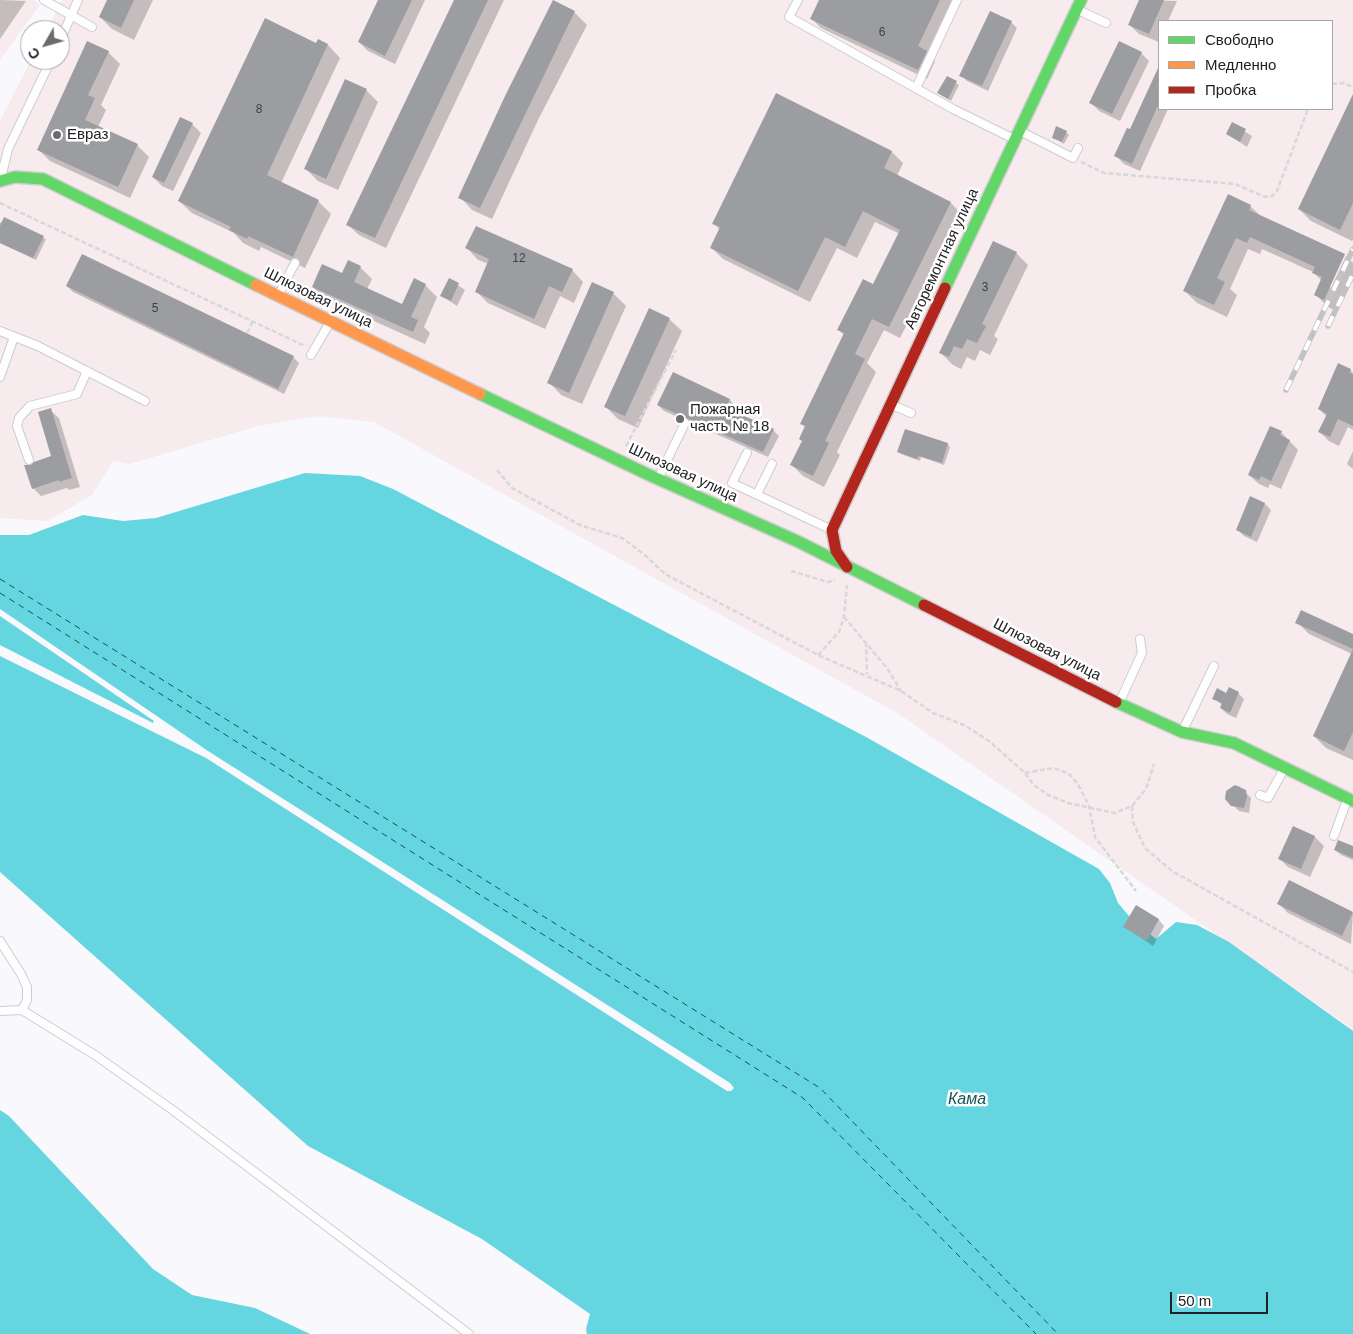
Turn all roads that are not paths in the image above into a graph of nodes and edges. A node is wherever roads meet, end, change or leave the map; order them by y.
1 (44, 0) edge
2 (78, 0) edge
3 (798, 0) edge
4 (956, 0) edge
5 (1079, 5) edge
6 (72, 16) junction
7 (70, 20) edge
8 (1106, 23) dead end
9 (92, 27) dead end
10 (46, 70) edge
11 (916, 88) junction
12 (1016, 135) junction
13 (1078, 148) dead end
14 (0, 181) edge
15 (295, 263) dead end
16 (278, 296) junction
17 (330, 322) junction
18 (0, 331) edge
19 (14, 337) junction
20 (312, 353) road end
21 (87, 371) junction
22 (0, 377) edge
23 (145, 401) dead end
24 (892, 405) junction
25 (911, 412) dead end
26 (685, 423) dead end
27 (747, 453) dead end
28 (29, 460) dead end
29 (772, 464) dead end
30 (658, 479) junction
31 (757, 494) junction
32 (832, 530) junction
33 (799, 542) junction
34 (848, 570) junction
35 (1140, 639) dead end
36 (1214, 666) dead end
37 (1119, 703) junction
38 (1182, 732) junction
39 (1284, 768) junction
40 (1260, 795) dead end
41 (1350, 800) edge
42 (1334, 836) dead end
43 (0, 942) edge
44 (22, 1010) junction
45 (0, 1011) edge
46 (468, 1334) edge

1 - 6 lane
2 - 6 lane
3 - 11 lane
4 - 11 lane
5 - 8 lane
5 - 12 street, Авторемонтная улица
6 - 7 lane
6 - 9 lane
10 - 14 lane
11 - 12 lane
12 - 13 lane
12 - 24 street, Авторемонтная улица
14 - 16 street, Шлюзовая улица
15 - 16 lane
16 - 17 street, Шлюзовая улица
17 - 20 lane
17 - 30 street, Шлюзовая улица
18 - 19 lane
19 - 21 lane
19 - 22 lane
21 - 23 lane
21 - 28 lane
24 - 25 lane
24 - 32 street, Авторемонтная улица
26 - 30 lane
27 - 31 lane
29 - 31 lane
30 - 33 street, Шлюзовая улица
31 - 32 lane
32 - 33 street
32 - 34 street
33 - 34 street, Шлюзовая улица
34 - 37 street, Шлюзовая улица
35 - 37 lane
36 - 38 lane
37 - 38 street, Шлюзовая улица
38 - 39 street, Шлюзовая улица
39 - 40 lane
39 - 41 street, Шлюзовая улица
41 - 42 lane
43 - 44 lane
44 - 45 lane
44 - 46 lane

